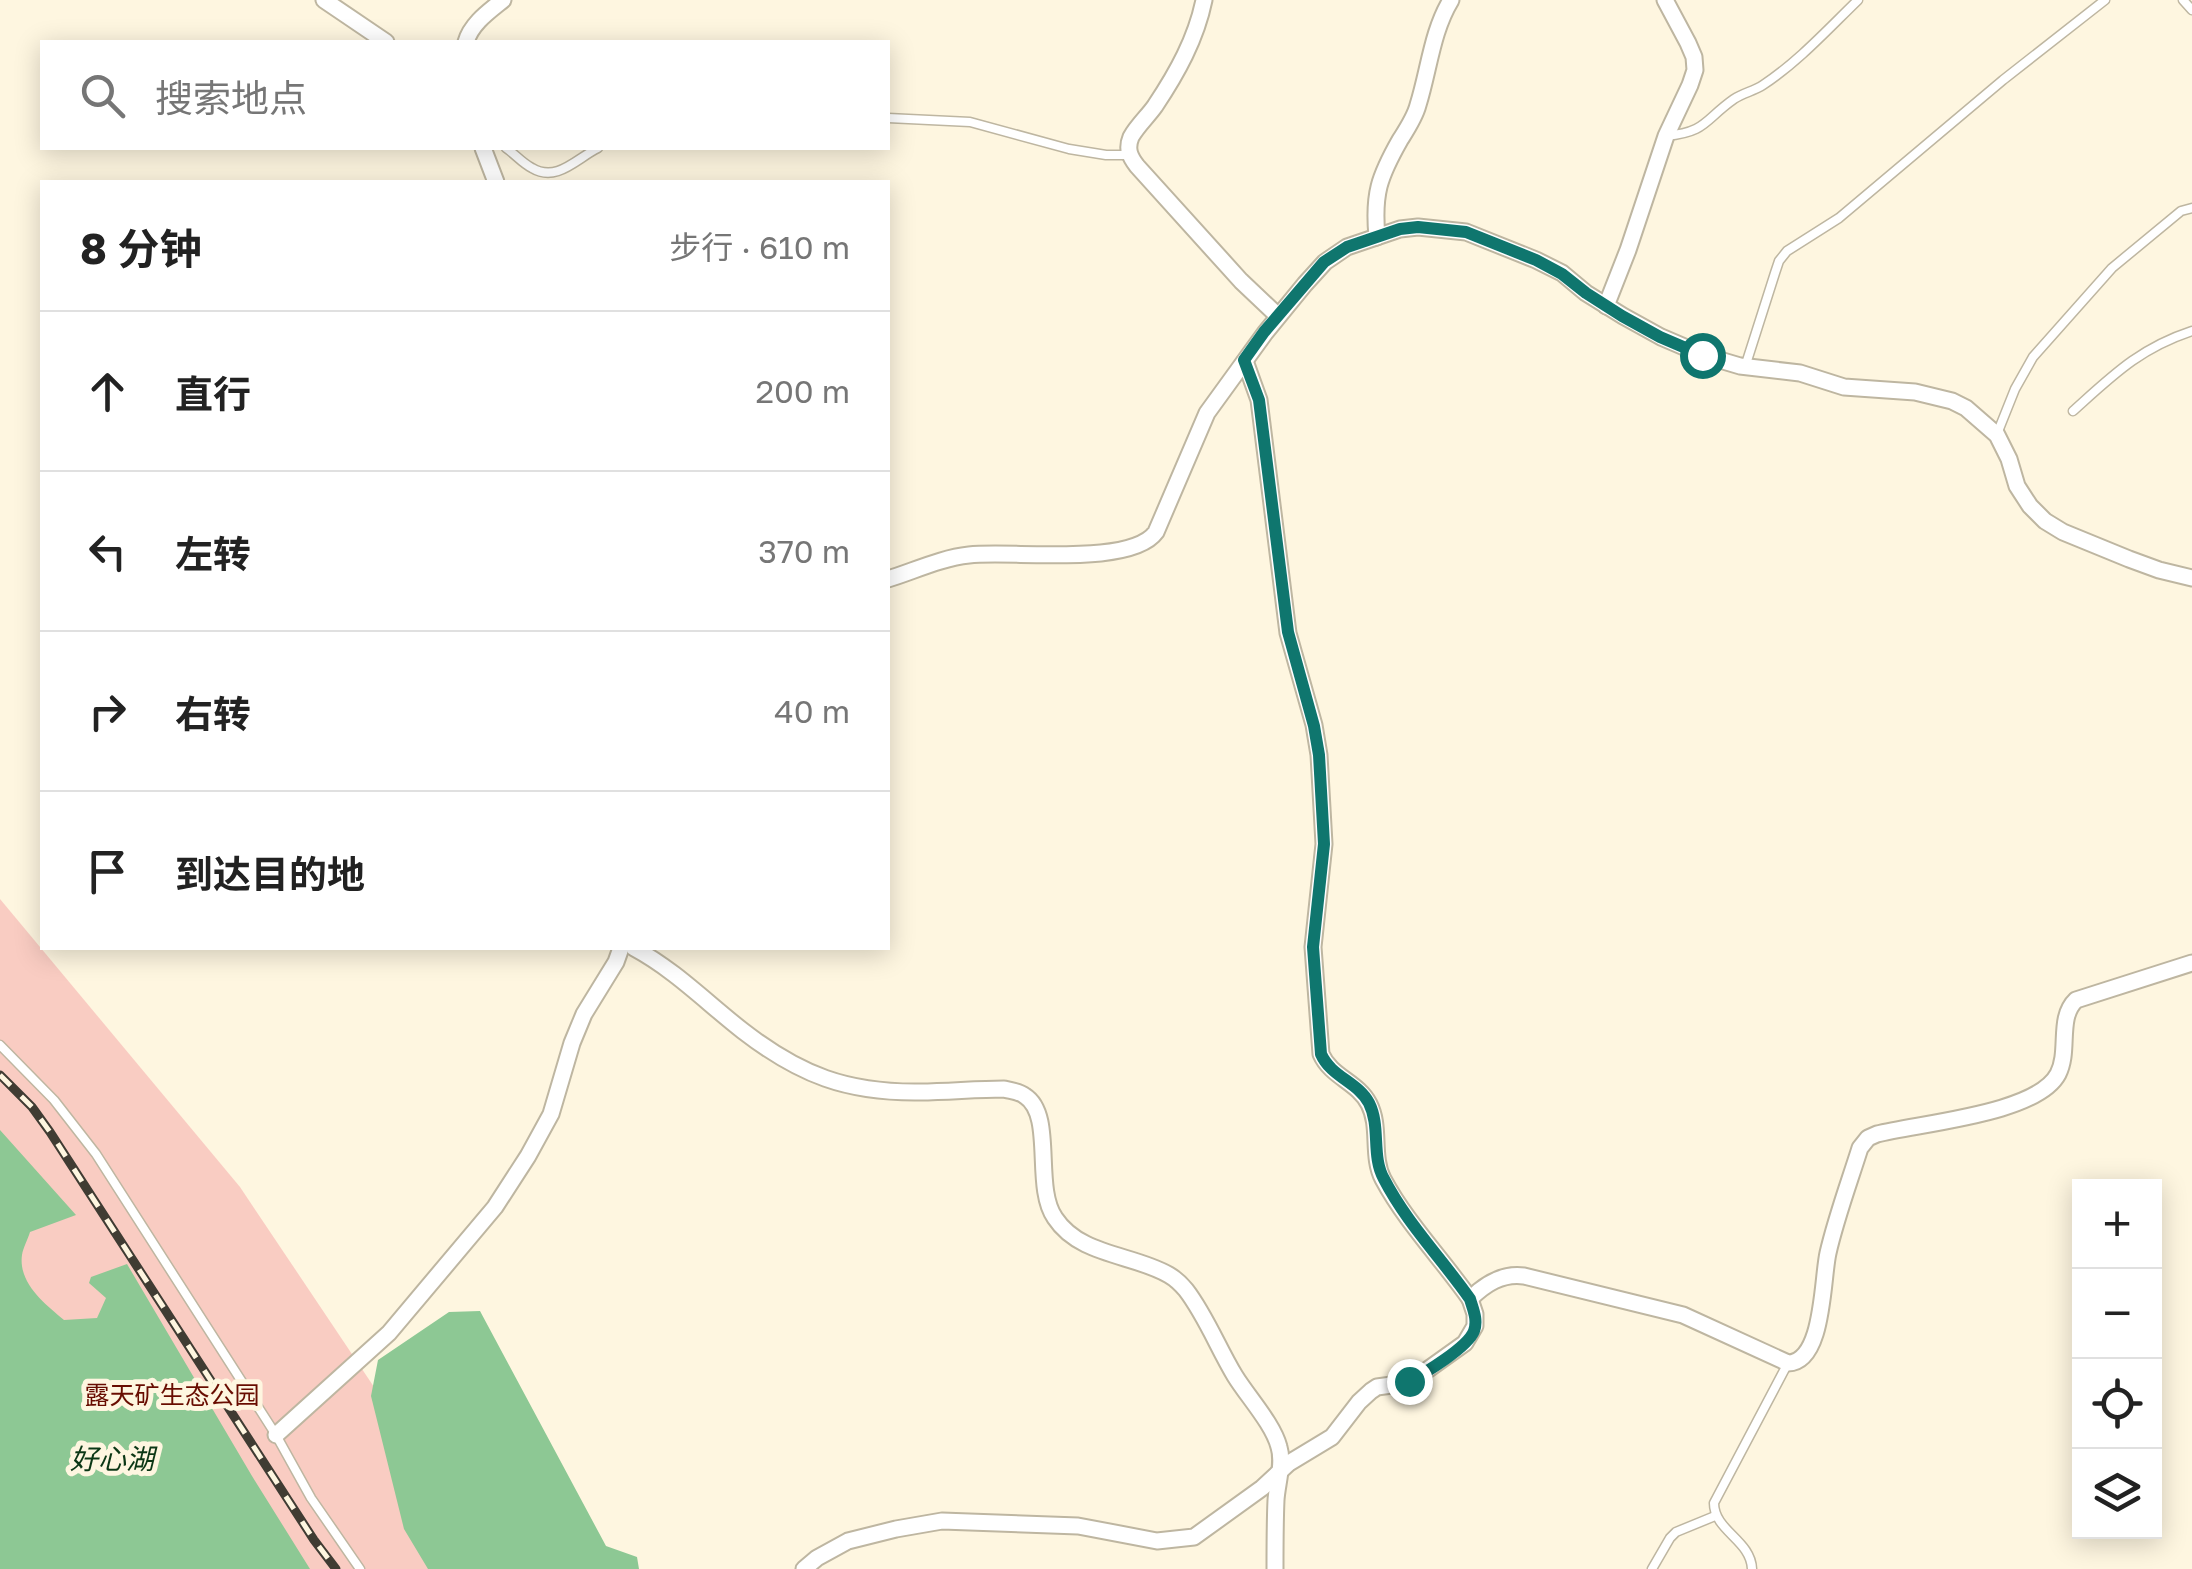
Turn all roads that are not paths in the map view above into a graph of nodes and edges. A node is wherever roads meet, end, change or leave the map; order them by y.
1 (324, 0) edge
2 (503, 0) edge
3 (1204, 0) edge
4 (1451, 0) edge
5 (1665, 0) edge
6 (1858, 0) edge
7 (2105, 0) edge
8 (2183, 0) edge
9 (2192, 10) edge
10 (383, 40) edge
11 (467, 40) edge
12 (890, 118) edge
13 (1666, 136) junction
14 (484, 150) edge
15 (509, 150) edge
16 (595, 150) edge
17 (1129, 155) junction
18 (495, 180) edge
19 (2192, 208) edge
20 (1376, 237) junction
21 (1606, 306) junction
22 (1278, 316) junction
23 (2192, 331) edge
24 (1244, 360) junction
25 (1744, 367) junction
26 (2073, 410) dead end
27 (1997, 434) junction
28 (890, 578) edge
29 (2192, 578) edge
30 (619, 950) edge
31 (637, 950) edge
32 (2192, 964) edge
33 (0, 1045) edge
34 (1470, 1299) junction
35 (1788, 1363) junction
36 (276, 1435) junction
37 (1278, 1473) junction
38 (1715, 1516) junction
39 (360, 1569) edge
40 (804, 1569) edge
41 (1276, 1569) edge
42 (1652, 1569) edge
43 (1752, 1569) edge

1 - 10 street
2 - 11 street
3 - 17 street
4 - 20 street
5 - 13 street
6 - 13 lane
7 - 25 lane
8 - 9 lane
12 - 17 lane
13 - 21 street
14 - 18 street
15 - 16 lane
17 - 22 street
19 - 27 lane
20 - 21 street
20 - 22 street
21 - 25 street
22 - 24 street
23 - 26 lane
24 - 28 street
24 - 34 street
25 - 27 street
27 - 29 street
30 - 36 street
31 - 37 street
32 - 35 street
33 - 36 lane
34 - 35 street
34 - 37 street
35 - 38 lane
36 - 39 lane
37 - 40 street
37 - 41 street
38 - 42 lane
38 - 43 lane

